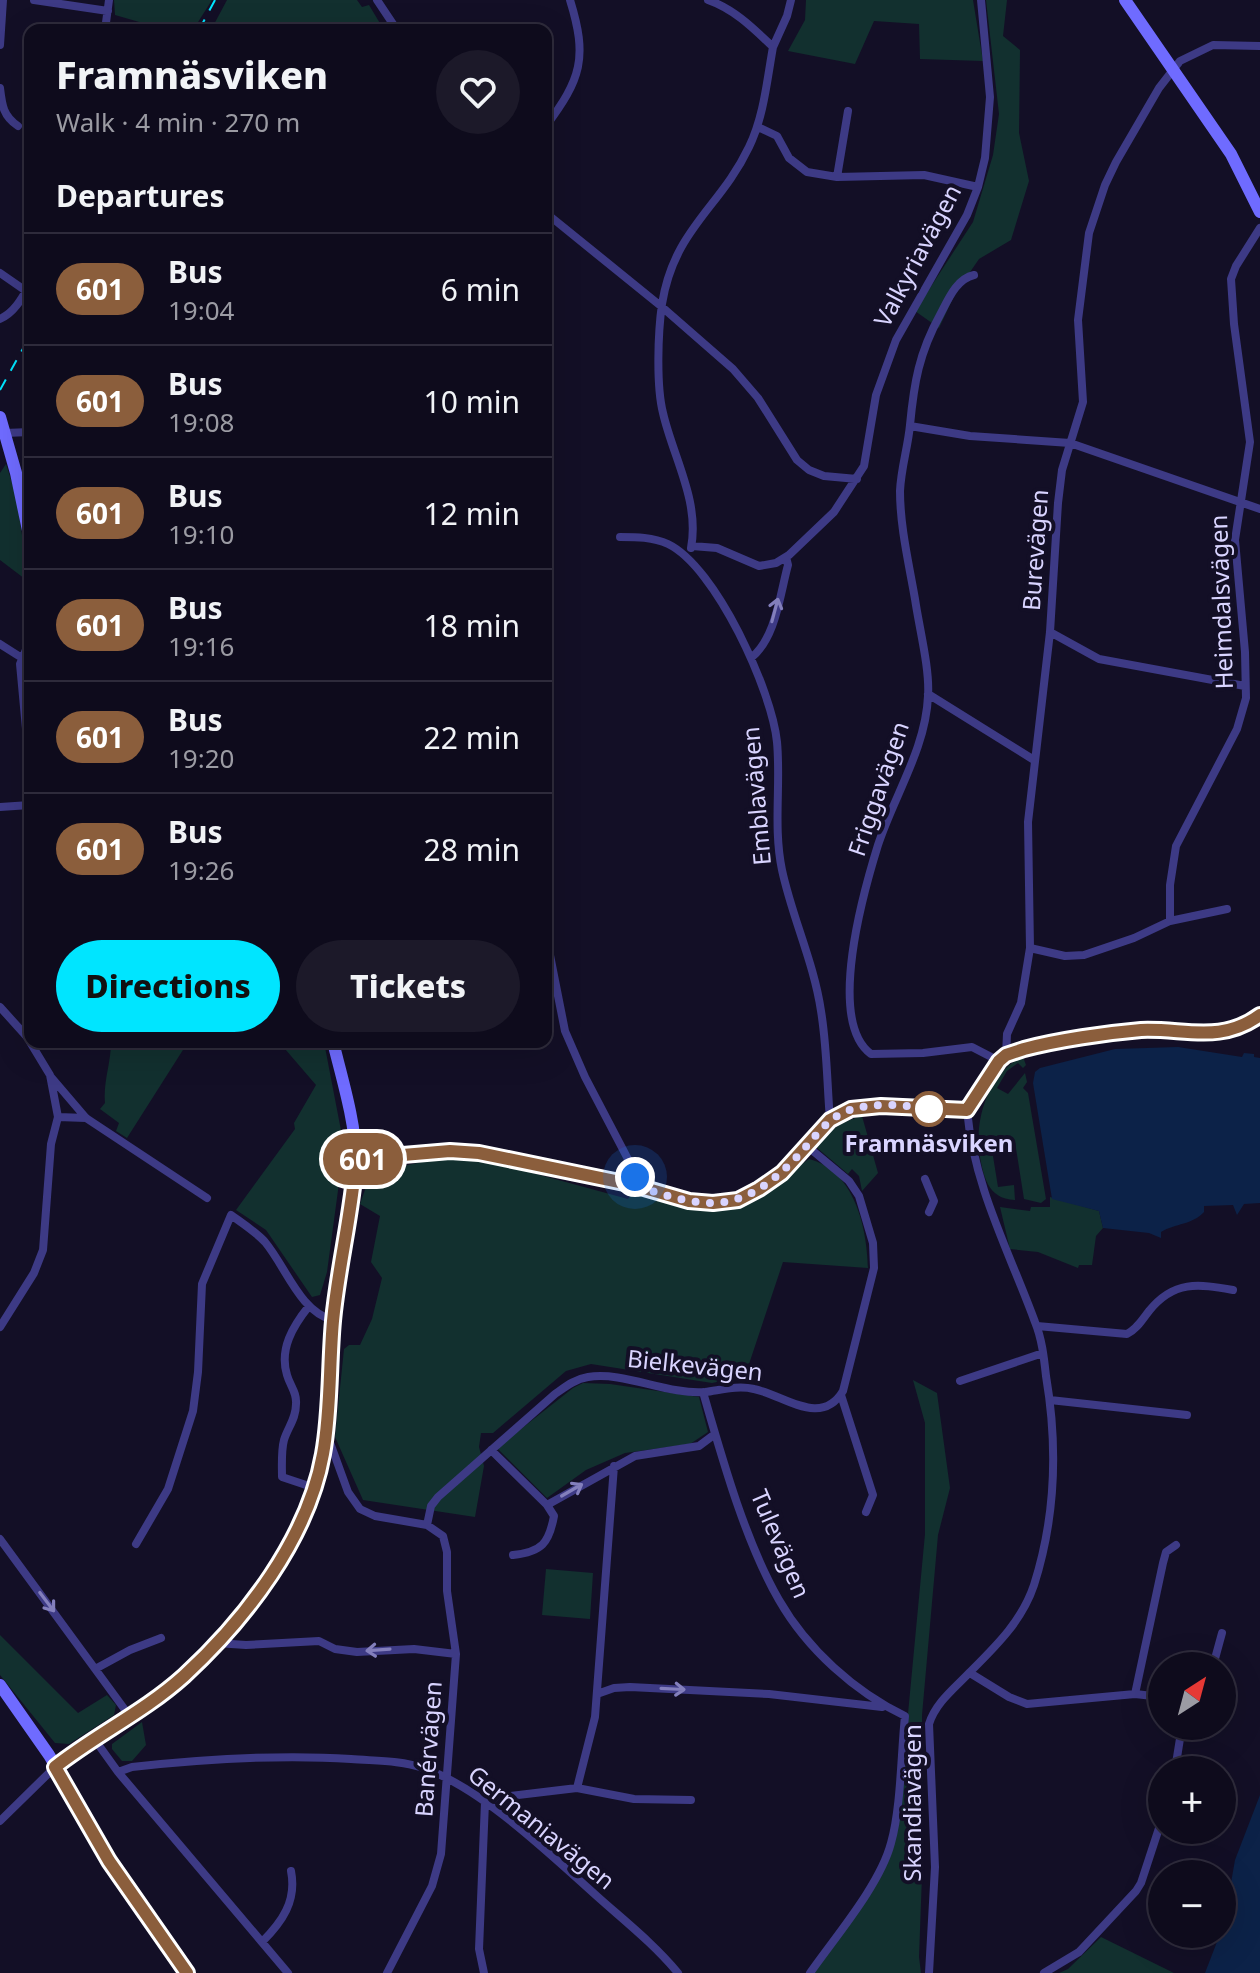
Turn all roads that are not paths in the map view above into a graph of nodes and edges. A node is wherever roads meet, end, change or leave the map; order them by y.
1 (3, 0) edge
2 (34, 0) edge
3 (109, 0) edge
4 (377, 0) edge
5 (570, 0) edge
6 (708, 0) edge
7 (791, 0) edge
8 (981, 0) edge
9 (1125, 0) edge
10 (108, 11) junction
11 (106, 24) edge
12 (393, 24) edge
13 (0, 45) edge
14 (1260, 46) edge
15 (773, 47) junction
16 (1172, 69) junction
17 (0, 88) edge
18 (848, 111) dead end
19 (552, 117) edge
20 (18, 126) dead end
21 (758, 127) junction
22 (837, 177) junction
23 (978, 187) junction
24 (1260, 212) edge
25 (552, 218) edge
26 (1260, 228) edge
27 (0, 273) edge
28 (974, 275) dead end
29 (24, 285) edge
30 (24, 294) edge
31 (662, 307) junction
32 (0, 319) edge
33 (0, 417) edge
34 (910, 426) junction
35 (24, 432) edge
36 (5, 433) junction
37 (1070, 443) junction
38 (857, 479) junction
39 (24, 496) edge
40 (1239, 501) junction
41 (1260, 509) edge
42 (620, 537) dead end
43 (692, 546) junction
44 (686, 556) junction
45 (786, 557) junction
46 (1050, 632) junction
47 (0, 644) edge
48 (24, 654) edge
49 (22, 658) junction
50 (751, 658) junction
51 (1245, 686) junction
52 (928, 694) junction
53 (24, 700) edge
54 (1034, 760) junction
55 (24, 805) edge
56 (0, 807) edge
57 (1227, 909) dead end
58 (1170, 921) junction
59 (1030, 948) junction
60 (552, 965) edge
61 (0, 1007) edge
62 (1257, 1021) edge
63 (24, 1035) edge
64 (33, 1048) edge
65 (334, 1048) edge
66 (1002, 1058) junction
67 (50, 1075) junction
68 (967, 1110) junction
69 (58, 1117) junction
70 (86, 1118) junction
71 (830, 1120) junction
72 (807, 1146) junction
73 (356, 1159) junction
74 (925, 1179) dead end
75 (634, 1185) junction
76 (207, 1198) dead end
77 (929, 1212) dead end
78 (1233, 1290) dead end
79 (309, 1306) junction
80 (333, 1320) junction
81 (1037, 1326) junction
82 (0, 1327) edge
83 (1043, 1353) junction
84 (960, 1381) dead end
85 (703, 1392) junction
86 (841, 1395) junction
87 (1050, 1400) junction
88 (1187, 1415) dead end
89 (326, 1432) junction
90 (715, 1434) junction
91 (491, 1450) junction
92 (614, 1466) junction
93 (315, 1488) junction
94 (873, 1495) junction
95 (547, 1505) junction
96 (878, 1506) dead end
97 (866, 1512) dead end
98 (427, 1525) junction
99 (0, 1539) edge
100 (136, 1544) dead end
101 (1176, 1545) dead end
102 (513, 1555) dead end
103 (1222, 1633) dead end
104 (161, 1638) dead end
105 (216, 1643) junction
106 (1217, 1652) edge
107 (456, 1654) junction
108 (97, 1668) junction
109 (970, 1673) junction
110 (0, 1685) edge
111 (597, 1694) junction
112 (1135, 1694) junction
113 (1148, 1695) edge
114 (884, 1707) junction
115 (131, 1718) junction
116 (95, 1740) junction
117 (55, 1767) junction
118 (118, 1772) junction
119 (447, 1778) junction
120 (577, 1788) junction
121 (691, 1800) dead end
122 (485, 1802) junction
123 (0, 1821) edge
124 (1154, 1844) edge
125 (291, 1871) dead end
126 (262, 1942) junction
127 (187, 1973) edge
128 (288, 1973) edge
129 (387, 1973) edge
130 (484, 1973) edge
131 (678, 1973) edge
132 (810, 1973) edge
133 (929, 1973) edge
134 (1044, 1973) edge

1 - 13 street
2 - 10 street
3 - 10 street
4 - 12 street
5 - 19 street
6 - 15 street
7 - 15 street
8 - 23 street, Valkyriavägen
9 - 16 street
10 - 11 street
14 - 16 street
15 - 21 street
16 - 24 street
16 - 37 street, Burevägen
17 - 20 street
18 - 22 street
21 - 22 street
21 - 31 street
22 - 23 street
23 - 38 street, Valkyriavägen
25 - 31 street
26 - 40 street, Heimdalsvägen
27 - 29 street
28 - 34 street, Friggavägen
30 - 32 street
31 - 38 street
31 - 43 street
33 - 36 street
34 - 37 street
34 - 52 street, Friggavägen
35 - 36 street
36 - 39 street
37 - 40 street
37 - 46 street, Burevägen
38 - 45 street, Valkyriavägen
40 - 41 street
40 - 51 street, Heimdalsvägen
42 - 44 street, Emblavägen
43 - 44 street
43 - 45 street
44 - 50 street, Emblavägen
50 -> 45 street
46 - 51 street
46 - 54 street, Burevägen
47 - 49 street
48 - 49 street
49 - 53 street
50 - 71 street, Emblavägen
51 - 58 street, Heimdalsvägen
52 - 54 street
52 - 66 street, Friggavägen
54 - 59 street, Burevägen
55 - 56 street
57 - 58 street
58 - 59 street
59 - 66 street, Burevägen
60 - 75 street
61 - 63 street
62 - 66 street
64 - 67 street
65 - 73 street
66 - 68 street
67 - 69 street
67 - 70 street
68 - 71 street
68 - 81 street, Skandiavägen
69 - 70 street
69 - 82 street
70 - 76 street
71 - 72 street
72 - 75 street
72 - 86 street
73 - 75 street
73 - 80 street
74 - 77 street
78 - 81 street
79 - 80 street
79 - 93 street
79 - 100 street
80 - 89 street
81 - 83 street, Skandiavägen
83 - 84 street
83 - 87 street, Skandiavägen
85 - 86 street, Bielkevägen
85 - 90 street, Tulevägen
85 - 91 street, Bielkevägen
86 - 94 street
87 - 88 street
87 - 109 street, Skandiavägen
89 - 93 street
89 - 98 street
90 - 92 street
90 - 114 street, Tulevägen
91 - 95 street
91 - 98 street, Bielkevägen
95 -> 92 street
92 - 111 street
93 - 105 street
94 - 96 street
94 - 97 street
95 - 102 street
98 - 107 street, Banérvägen
99 -> 108 street
101 - 112 street
103 - 106 street
104 - 108 street
107 -> 105 street
105 - 115 street
107 - 119 street, Banérvägen
108 - 115 street
109 - 112 street
109 - 133 street, Skandiavägen
110 - 117 street
111 -> 114 street
111 - 120 street
112 - 113 street
114 - 132 street, Tulevägen
115 - 116 street
116 - 117 street
116 - 118 street
117 - 123 street
117 - 127 street
118 - 119 street, Germaniavägen
118 - 126 street
119 - 122 street, Germaniavägen
119 - 129 street, Banérvägen
120 - 121 street
120 - 122 street
122 - 130 street
122 - 131 street, Germaniavägen
124 - 134 street
125 - 126 street
126 - 128 street

